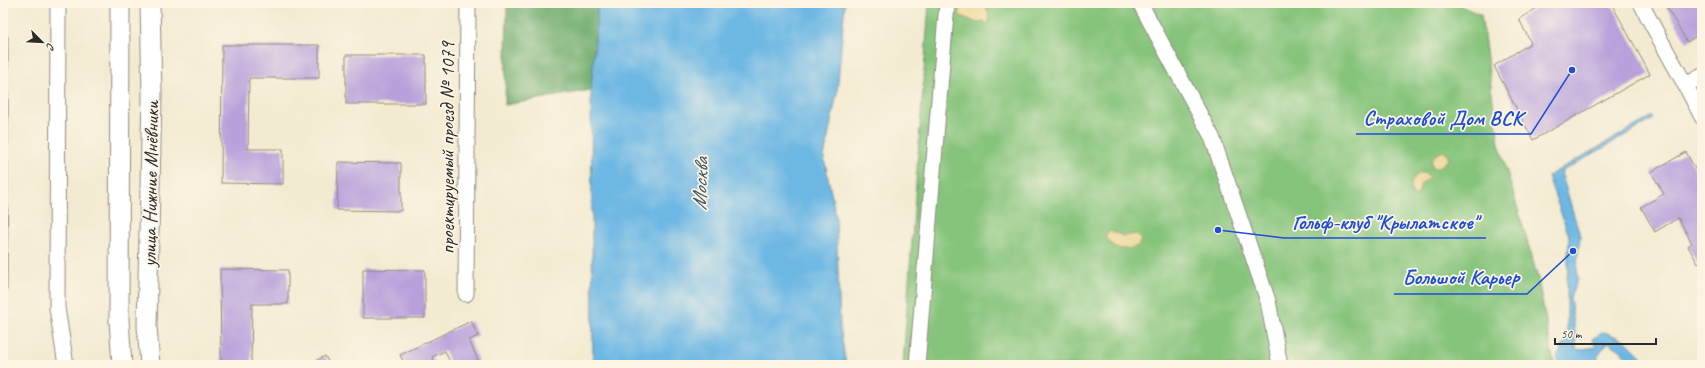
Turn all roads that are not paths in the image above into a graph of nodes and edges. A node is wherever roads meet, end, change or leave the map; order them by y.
1 (58, 3) edge
2 (120, 3) edge
3 (150, 3) edge
4 (468, 3) edge
5 (947, 3) edge
6 (1140, 3) edge
7 (1641, 3) edge
8 (1702, 76) edge
9 (1686, 85) junction
10 (1702, 117) edge
11 (466, 294) dead end
12 (66, 365) edge
13 (122, 365) edge
14 (150, 365) edge
15 (917, 365) edge
16 (1280, 365) edge

1 - 12 street
2 - 13 main road, улица Нижние Мнёвники
3 - 14 main road, улица Нижние Мнёвники
4 - 11 street, проектируемый проезд № 1079
5 - 15 street
6 - 16 street
7 - 9 street
8 - 9 street
9 - 10 street

